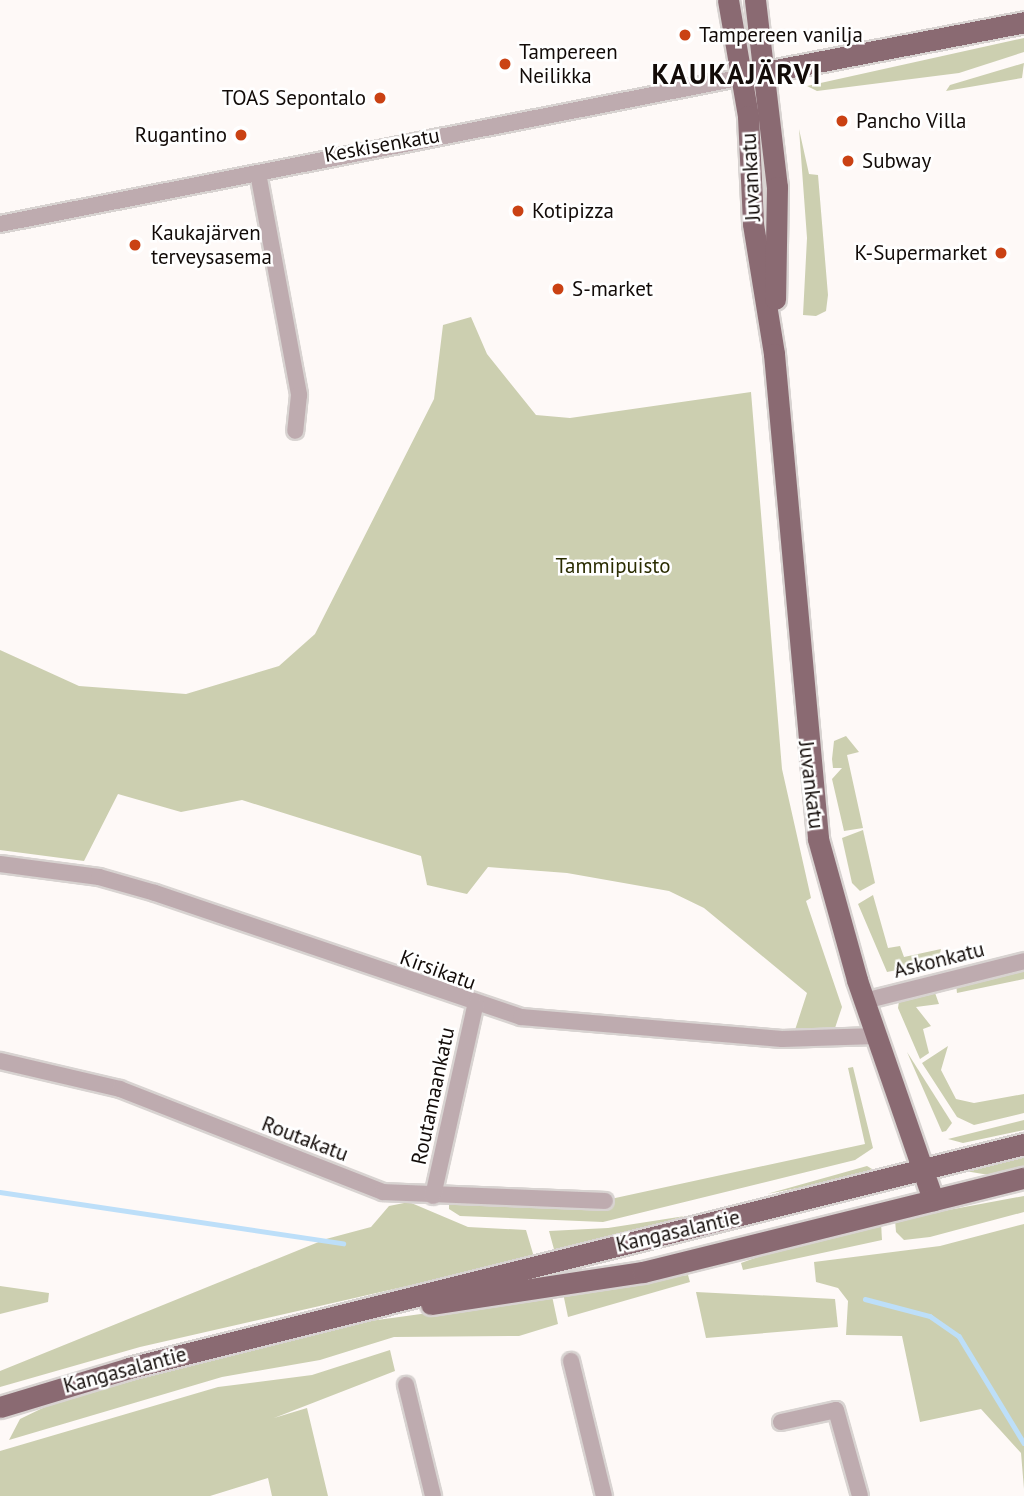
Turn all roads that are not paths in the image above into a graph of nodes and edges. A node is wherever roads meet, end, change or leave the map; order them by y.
1 (728, 0) edge
2 (755, 0) edge
3 (1024, 22) edge
4 (766, 72) junction
5 (743, 76) junction
6 (258, 173) junction
7 (0, 224) edge
8 (774, 354) junction
9 (295, 431) dead end
10 (0, 864) edge
11 (1024, 961) edge
12 (864, 1001) junction
13 (475, 1006) junction
14 (876, 1036) junction
15 (0, 1061) edge
16 (1024, 1144) edge
17 (924, 1170) junction
18 (1024, 1178) edge
19 (433, 1196) junction
20 (933, 1200) junction
21 (605, 1201) dead end
22 (332, 1318) junction
23 (571, 1361) dead end
24 (406, 1385) dead end
25 (0, 1407) edge
26 (781, 1422) dead end
27 (433, 1496) edge
28 (604, 1496) edge
29 (860, 1496) edge

1 - 5 main road, Juvankatu
2 - 4 main road, Juvankatu
3 - 4 main road, Keskisenkatu
4 - 5 main road, Keskisenkatu
4 - 8 main road, Juvankatu
5 - 6 street, Keskisenkatu
5 - 8 main road, Juvankatu
6 - 7 street, Keskisenkatu
6 - 9 street
8 - 12 main road, Juvankatu
10 - 13 street, Kirsikatu
11 - 12 street, Askonkatu
12 - 14 main road, Juvankatu
13 - 14 street, Kirsikatu
13 - 19 street, Routamaankatu
14 - 17 main road, Juvankatu
15 - 19 street, Routakatu
16 - 17 main road, Kangasalantie
17 - 20 main road, Juvankatu
17 - 22 main road, Kangasalantie
18 - 20 main road, Kangasalantie
19 - 21 street, Routakatu
20 - 22 main road, Kangasalantie
22 - 25 main road, Kangasalantie
23 - 28 street
24 - 27 street
26 - 29 street

